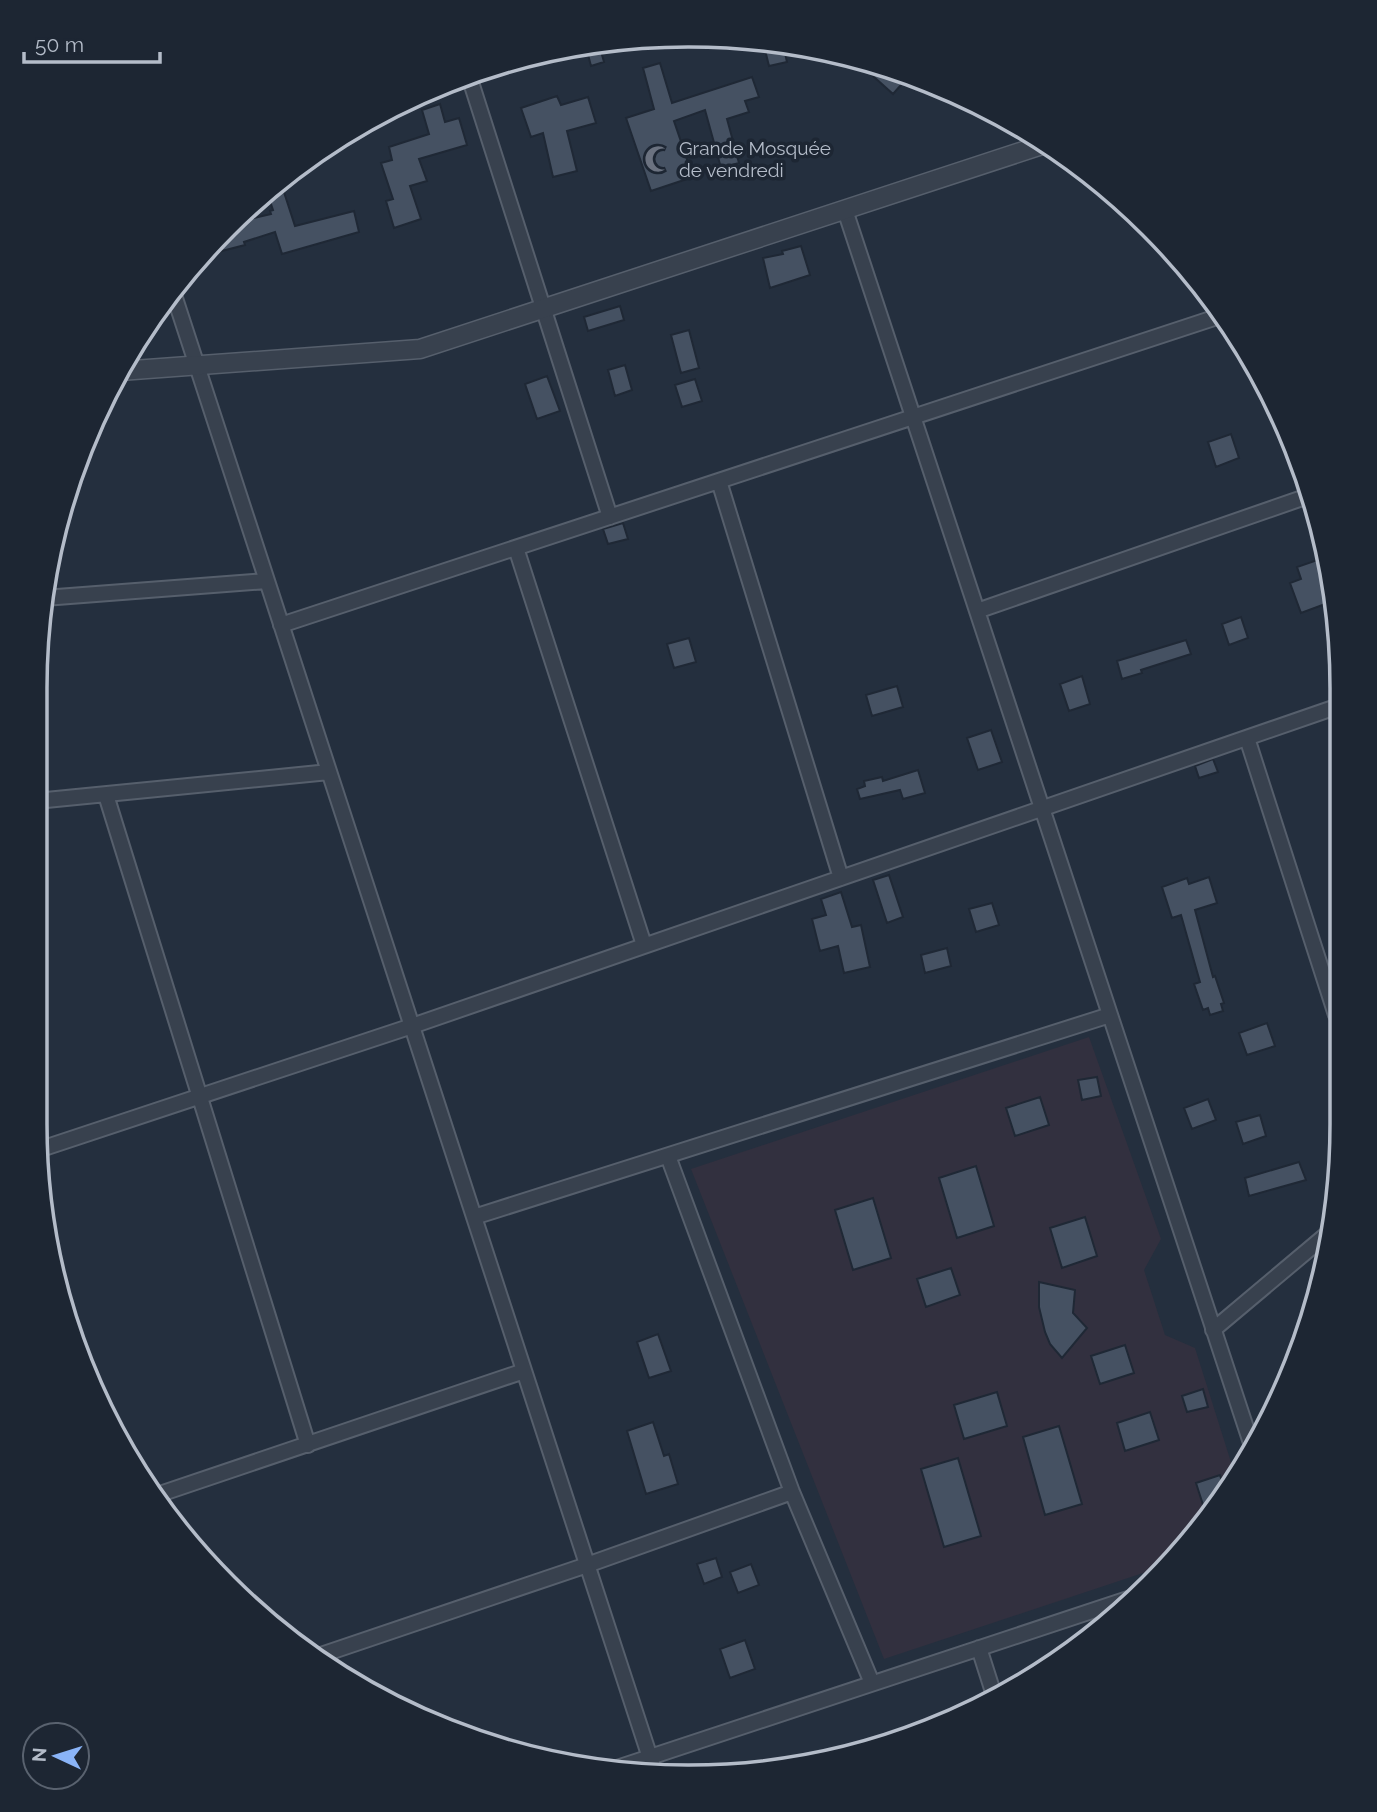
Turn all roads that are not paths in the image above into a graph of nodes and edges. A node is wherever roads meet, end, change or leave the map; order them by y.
1 (471, 85) edge
2 (1034, 148) edge
3 (845, 210) junction
4 (176, 303) edge
5 (542, 309) junction
6 (1212, 319) edge
7 (196, 364) junction
8 (132, 370) edge
9 (913, 417) junction
10 (719, 481) junction
11 (1301, 499) edge
12 (610, 517) junction
13 (516, 548) junction
14 (267, 581) junction
15 (54, 597) edge
16 (977, 611) junction
17 (281, 625) junction
18 (1330, 709) edge
19 (1247, 738) junction
20 (329, 772) junction
21 (106, 795) junction
22 (47, 800) edge
23 (1042, 808) junction
24 (841, 878) junction
25 (645, 945) junction
26 (1330, 996) edge
27 (1110, 1015) junction
28 (412, 1026) junction
29 (199, 1096) junction
30 (48, 1147) edge
31 (668, 1156) junction
32 (474, 1217) junction
33 (1318, 1242) edge
34 (1213, 1330) junction
35 (524, 1371) junction
36 (1249, 1436) edge
37 (308, 1444) junction
38 (792, 1492) junction
39 (165, 1493) edge
40 (587, 1565) junction
41 (1113, 1604) edge
42 (979, 1648) junction
43 (327, 1653) edge
44 (872, 1684) junction
45 (992, 1688) edge
46 (649, 1756) junction
47 (634, 1762) edge
48 (652, 1763) edge

1 - 5 street
2 - 3 street
3 - 5 street
3 - 9 street
4 - 7 street
5 - 7 street
5 - 12 street
6 - 9 street
7 - 8 street
7 - 14 street
9 - 10 street
9 - 16 street
10 - 12 street
10 - 24 street
11 - 16 street
12 - 13 street
13 - 17 street
13 - 25 street
14 - 15 street
14 - 17 street
16 - 23 street
17 - 20 street
18 - 19 street
19 - 23 street
19 - 26 street
20 - 21 street
20 - 28 street
21 - 22 street
21 - 29 street
23 - 24 street
23 - 27 street
24 - 25 street
25 - 28 street
27 - 31 street
27 - 34 street
28 - 29 street
28 - 32 street
29 - 30 street
29 - 37 street
31 - 32 street
31 - 38 street
32 - 35 street
33 - 34 street
34 - 36 street
35 - 37 street
35 - 40 street
37 - 39 street
38 - 40 street
38 - 44 street
40 - 43 street
40 - 46 street
41 - 42 street
42 - 44 street
42 - 45 street
44 - 46 street
46 - 47 street
46 - 48 street

